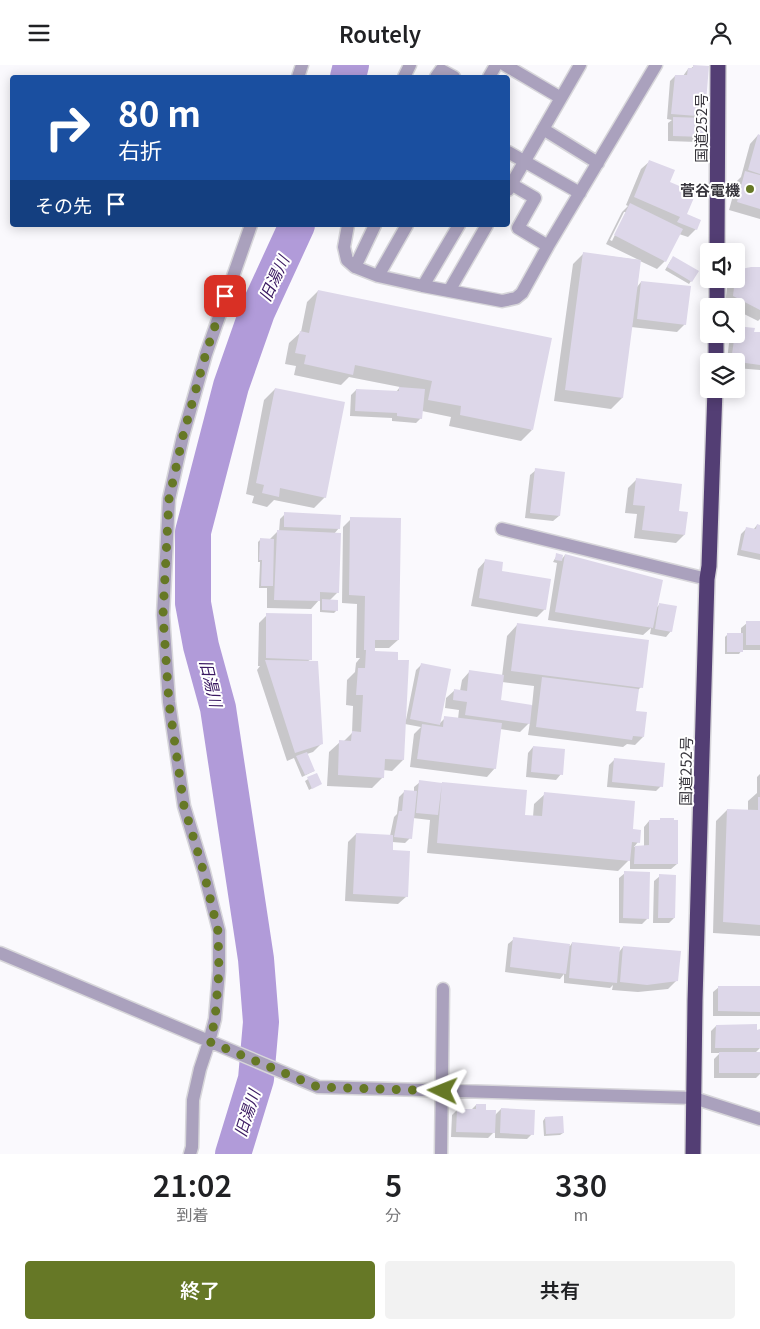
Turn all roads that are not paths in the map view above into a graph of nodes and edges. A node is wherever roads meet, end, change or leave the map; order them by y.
1 (505, 65) edge
2 (580, 65) edge
3 (656, 65) edge
4 (718, 65) edge
5 (438, 75) edge
6 (451, 75) edge
7 (562, 98) junction
8 (543, 129) junction
9 (510, 153) edge
10 (524, 162) junction
11 (598, 163) junction
12 (510, 185) edge
13 (510, 187) edge
14 (580, 193) junction
15 (250, 227) edge
16 (348, 227) edge
17 (374, 227) edge
18 (406, 227) edge
19 (458, 227) edge
20 (486, 227) edge
21 (717, 243) edge
22 (548, 246) junction
23 (355, 267) junction
24 (378, 276) junction
25 (423, 286) junction
26 (449, 291) junction
27 (715, 398) edge
28 (502, 529) dead end
29 (707, 579) junction
30 (0, 953) edge
31 (443, 989) dead end
32 (210, 1042) junction
33 (443, 1091) junction
34 (694, 1098) junction
35 (760, 1119) edge
36 (190, 1154) edge
37 (441, 1154) edge
38 (693, 1154) edge

1 - 7 street
2 - 7 street
3 - 11 street
4 - 21 highway, 国道252号
5 - 6 street
7 - 8 street
8 - 10 street
8 - 11 street
9 - 10 street
10 - 12 street
10 - 14 street
11 - 14 street
13 - 22 street
14 - 22 street
15 - 32 street
16 - 23 street
17 - 23 street
18 - 24 street
19 - 25 street
20 - 26 street
22 - 26 street
23 - 24 street
24 - 25 street
25 - 26 street
27 - 29 highway, 国道252号
28 - 29 street
29 - 34 highway, 国道252号
30 - 32 street
31 - 33 street
32 - 33 street
32 - 36 street
33 - 34 street
33 - 37 street
34 - 35 street
34 - 38 highway, 国道252号

